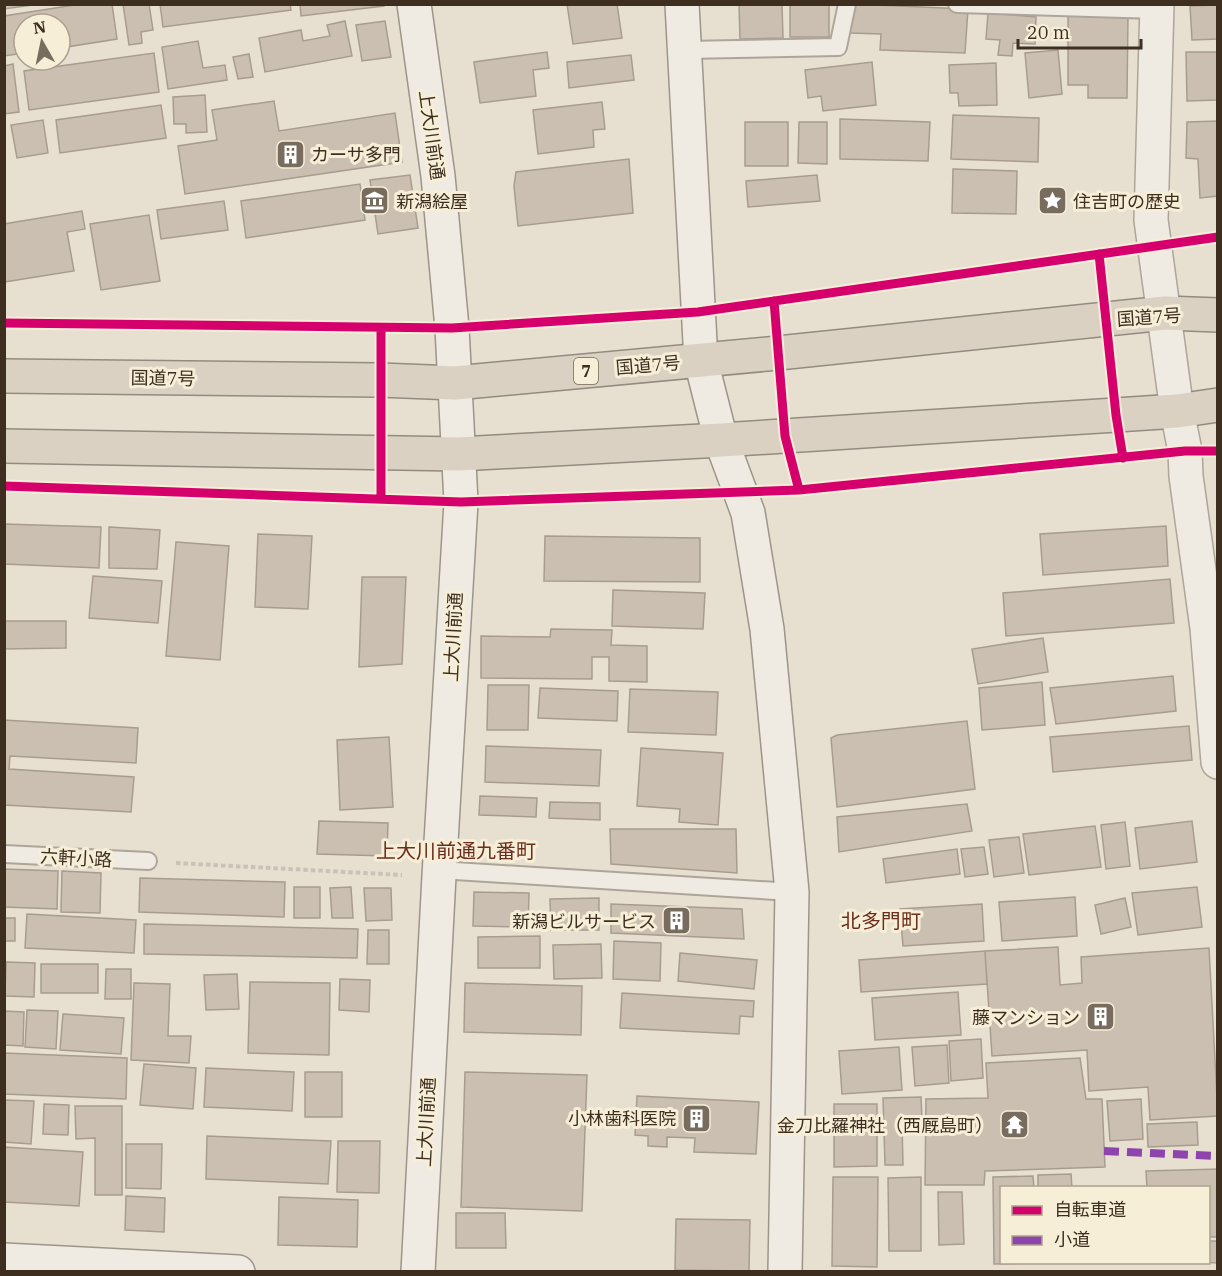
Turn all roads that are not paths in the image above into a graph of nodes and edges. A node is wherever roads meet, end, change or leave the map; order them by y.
1 (414, 4) edge
2 (682, 4) edge
3 (847, 4) edge
4 (957, 4) edge
5 (1157, 7) edge
6 (685, 50) junction
7 (1165, 314) junction
8 (1218, 315) edge
9 (701, 361) junction
10 (4, 376) edge
11 (454, 382) junction
12 (1218, 405) edge
13 (1177, 411) junction
14 (721, 440) junction
15 (4, 446) edge
16 (459, 454) junction
17 (1218, 762) edge
18 (4, 854) edge
19 (148, 861) road end
20 (439, 873) junction
21 (792, 891) junction
22 (4, 1260) edge
23 (238, 1272) edge
24 (418, 1272) edge
25 (785, 1272) edge

1 - 11 street, 上大川前通
2 - 6 street
3 - 6 lane
4 - 5 lane
5 - 7 street
6 - 9 street
7 - 8 highway, 国道7号 / 7
7 - 9 highway, 国道7号 / 7
7 - 13 street
9 - 11 highway, 国道7号 / 7
9 - 14 street
10 - 11 highway, 国道7号 / 7
11 - 16 street, 上大川前通
12 - 13 highway
13 - 14 highway
13 - 17 street
14 - 16 highway
14 - 21 street
15 - 16 highway
16 - 20 street, 上大川前通
18 - 19 lane, 六軒小路
20 - 21 lane
20 - 24 street, 上大川前通
21 - 25 street
22 - 23 street

